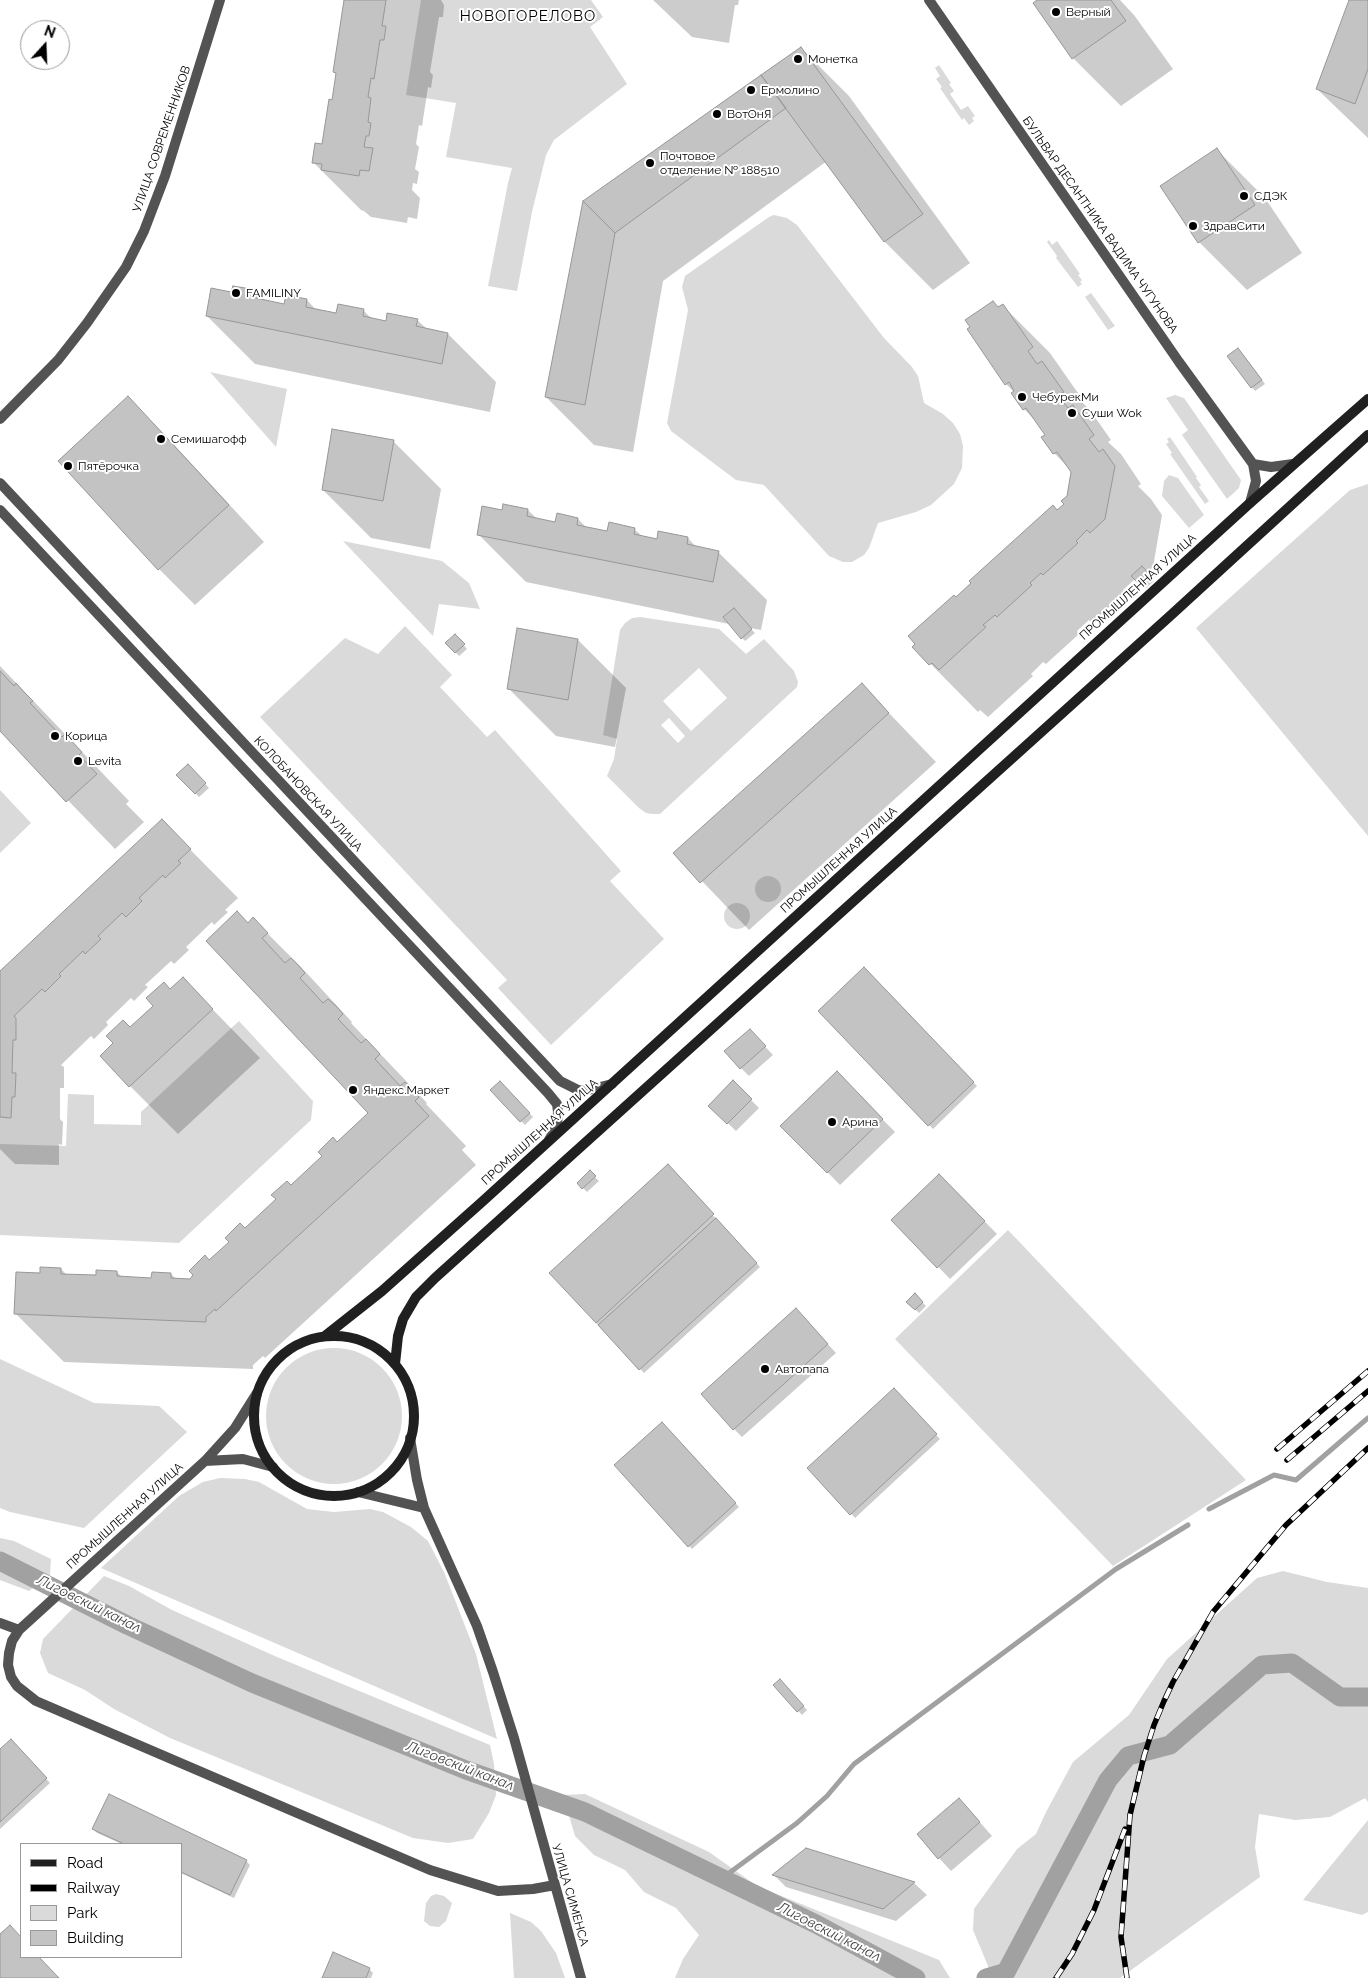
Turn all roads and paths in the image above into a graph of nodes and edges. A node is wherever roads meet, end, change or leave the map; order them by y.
1 (220, 0) edge
2 (929, 0) edge
3 (1368, 399) edge
4 (0, 419) edge
5 (1368, 435) edge
6 (1253, 464) junction
7 (1293, 464) junction
8 (0, 483) edge
9 (1250, 503) junction
10 (0, 510) edge
11 (612, 1084) junction
12 (547, 1142) junction
13 (325, 1336) junction
14 (395, 1364) junction
15 (257, 1394) junction
16 (410, 1438) junction
17 (204, 1461) junction
18 (273, 1467) junction
19 (358, 1492) junction
20 (424, 1508) junction
21 (0, 1623) edge
22 (19, 1630) junction
23 (555, 1885) junction
24 (581, 1978) edge

1 - 4 street, УЛИЦА СОВРЕМЕННИКОВ
2 - 6 street, БУЛЬВАР ДЕСАНТНИКА ВАДИМА ЧУГУНОВА
3 - 7 street, ПРОМЫШЛЕННАЯ УЛИЦА
5 - 14 street
6 - 7 street
6 - 9 street
7 - 9 street, ПРОМЫШЛЕННАЯ УЛИЦА
8 - 11 street, КОЛОБАНОВСКАЯ УЛИЦА
9 - 11 street, ПРОМЫШЛЕННАЯ УЛИЦА
10 - 12 street
11 - 12 street, ПРОМЫШЛЕННАЯ УЛИЦА
12 - 13 street, ПРОМЫШЛЕННАЯ УЛИЦА
13 - 14 street
13 - 15 street
14 - 16 street
15 - 17 street, ПРОМЫШЛЕННАЯ УЛИЦА
15 - 18 street
16 - 19 street
16 - 20 street, УЛИЦА СИМЕНСА
17 - 18 street
17 - 22 street, ПРОМЫШЛЕННАЯ УЛИЦА
18 - 19 street
19 - 20 street
20 - 23 street, УЛИЦА СИМЕНСА
21 - 22 street
22 - 23 street
23 - 24 street, УЛИЦА СИМЕНСА

